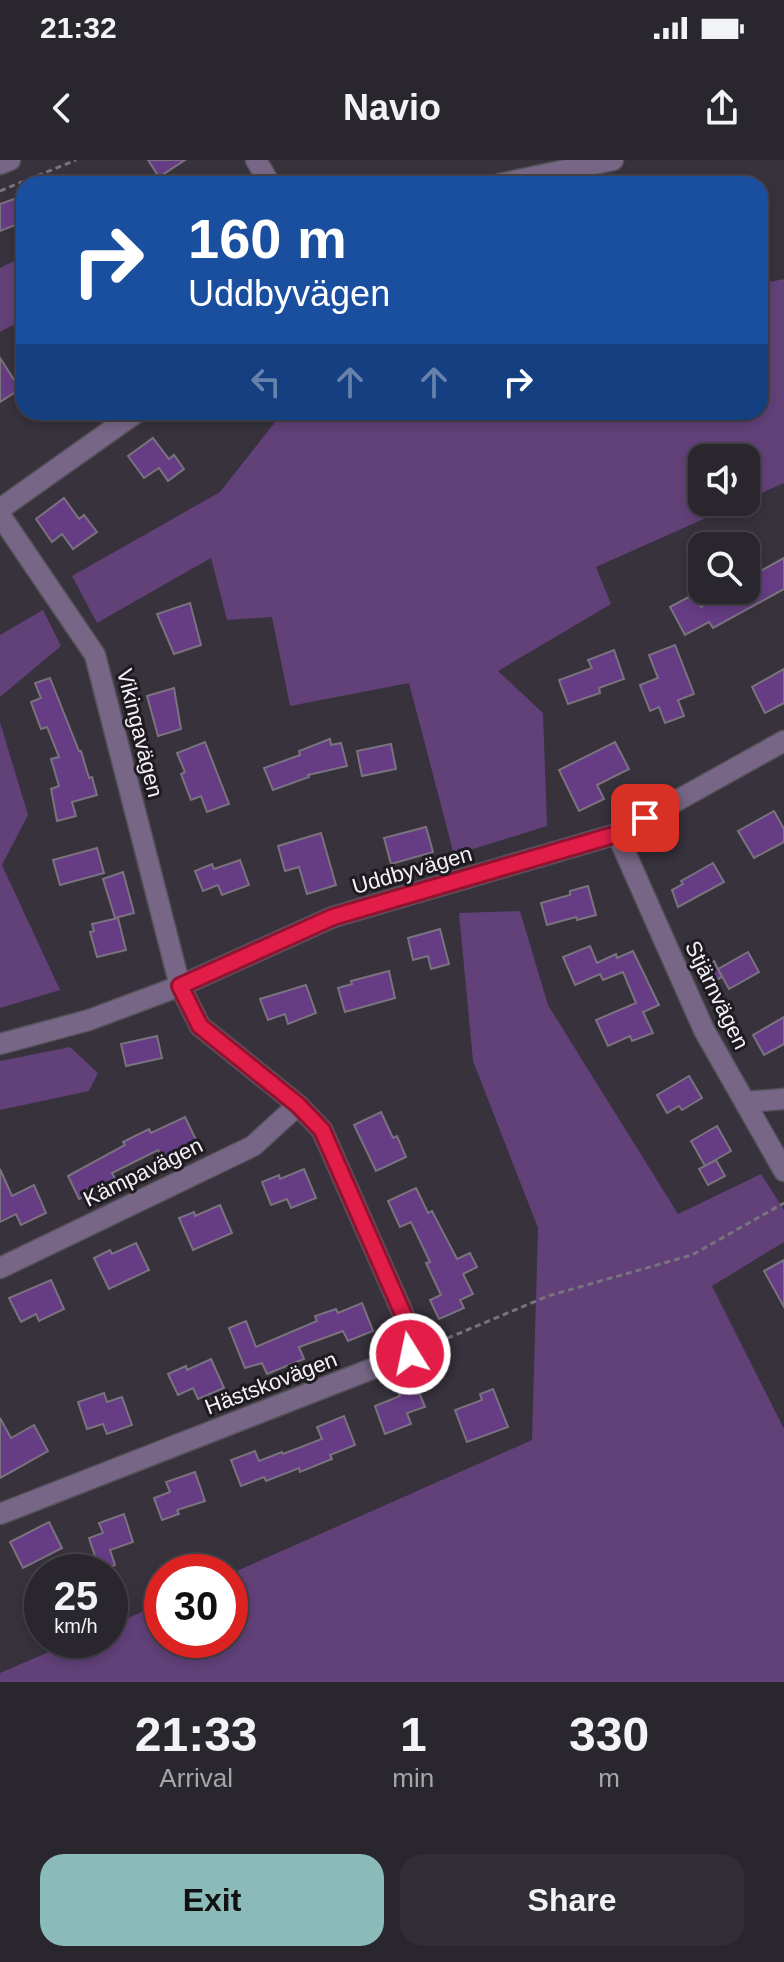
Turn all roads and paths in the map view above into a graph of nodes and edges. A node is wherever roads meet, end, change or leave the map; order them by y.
1 (10, 160) edge
2 (76, 160) edge
3 (613, 160) edge
4 (0, 164) edge
5 (37, 176) edge
6 (538, 176) edge
7 (126, 420) edge
8 (0, 509) edge
9 (0, 515) edge
10 (784, 741) edge
11 (617, 834) junction
12 (180, 986) junction
13 (0, 1044) edge
14 (784, 1099) edge
15 (745, 1102) junction
16 (298, 1105) junction
17 (784, 1171) edge
18 (784, 1203) edge
19 (0, 1268) edge
20 (410, 1354) junction
21 (0, 1514) edge

1 - 4 street
2 - 5 path
3 - 6 street
7 - 8 street
9 - 12 street, Vikingavägen
10 - 11 street, Uddbyvägen
11 - 12 street, Uddbyvägen
11 - 15 street, Stjärnvägen
12 - 13 street, Uddbyvägen
12 - 16 street
14 - 15 street
15 - 17 street, Stjärnvägen
16 - 19 street, Kämpavägen
16 - 20 street
18 - 20 path
20 - 21 street, Hästskovägen

